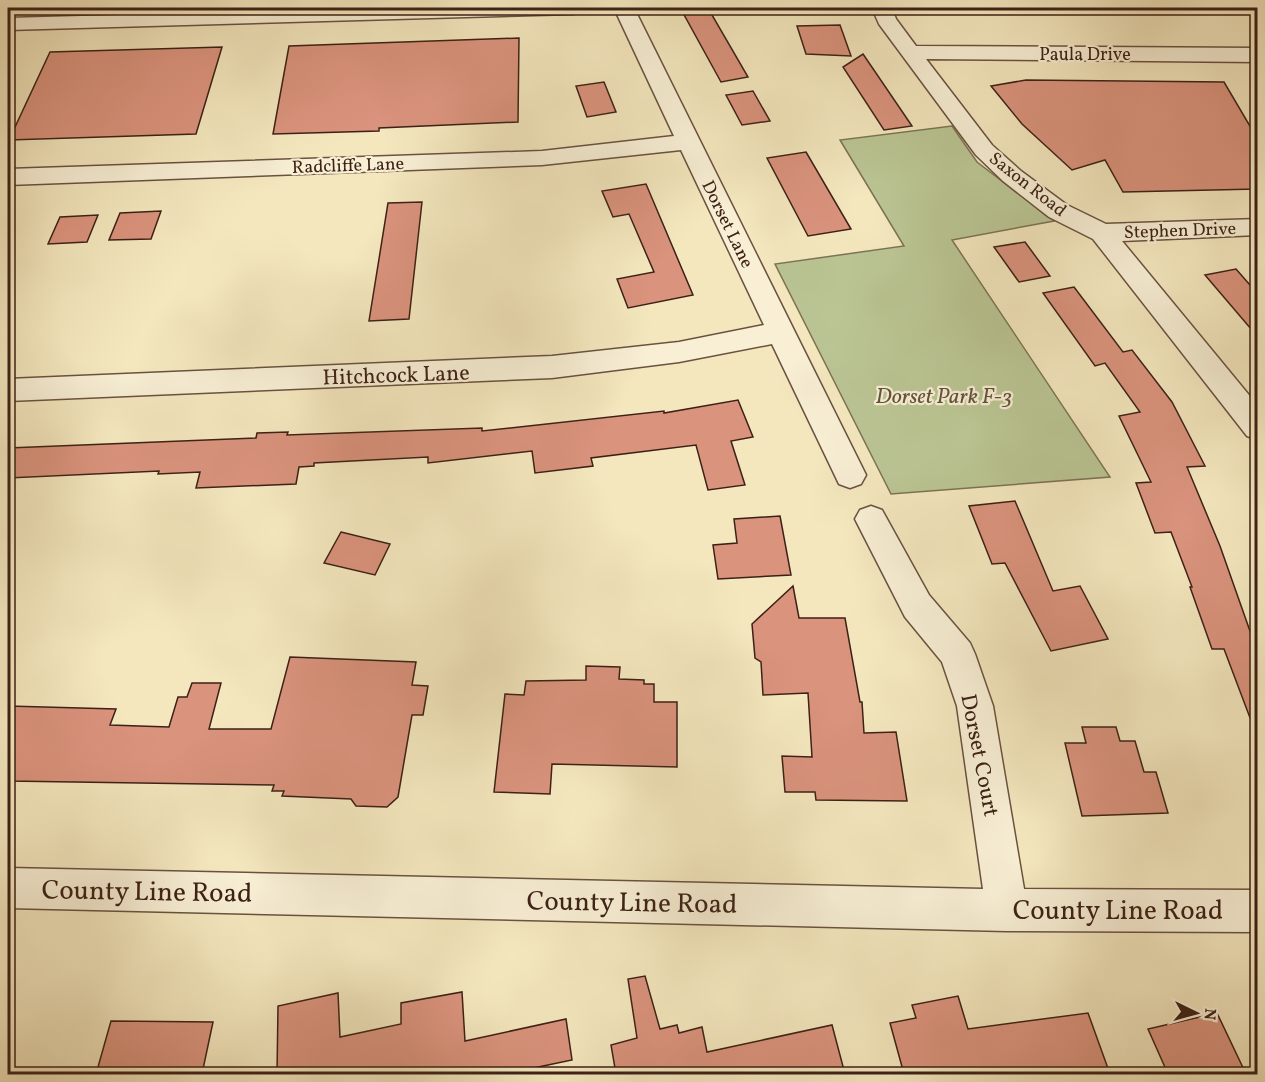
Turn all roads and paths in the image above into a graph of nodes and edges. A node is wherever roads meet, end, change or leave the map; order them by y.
1 (573, 8) edge
2 (624, 8) edge
3 (882, 8) edge
4 (247, 12) edge
5 (8, 24) edge
6 (912, 52) junction
7 (1257, 55) edge
8 (688, 142) junction
9 (8, 177) edge
10 (1257, 227) edge
11 (1102, 233) junction
12 (781, 333) junction
13 (8, 390) edge
14 (1257, 428) edge
15 (850, 475) dead end
16 (872, 519) dead end
17 (8, 888) edge
18 (1007, 910) junction
19 (1257, 911) edge

1 - 4 street
2 - 8 street, Dorset Lane
3 - 6 street, Saxon Road
4 - 5 street
6 - 7 street, Paula Drive
6 - 11 street, Saxon Road
8 - 9 street, Radcliffe Lane
8 - 12 street, Dorset Lane
10 - 11 street, Stephen Drive
11 - 14 street, Saxon Road
12 - 13 street, Hitchcock Lane
12 - 15 street, Dorset Lane
16 - 18 street, Dorset Court
17 - 18 street, County Line Road
18 - 19 street, County Line Road

